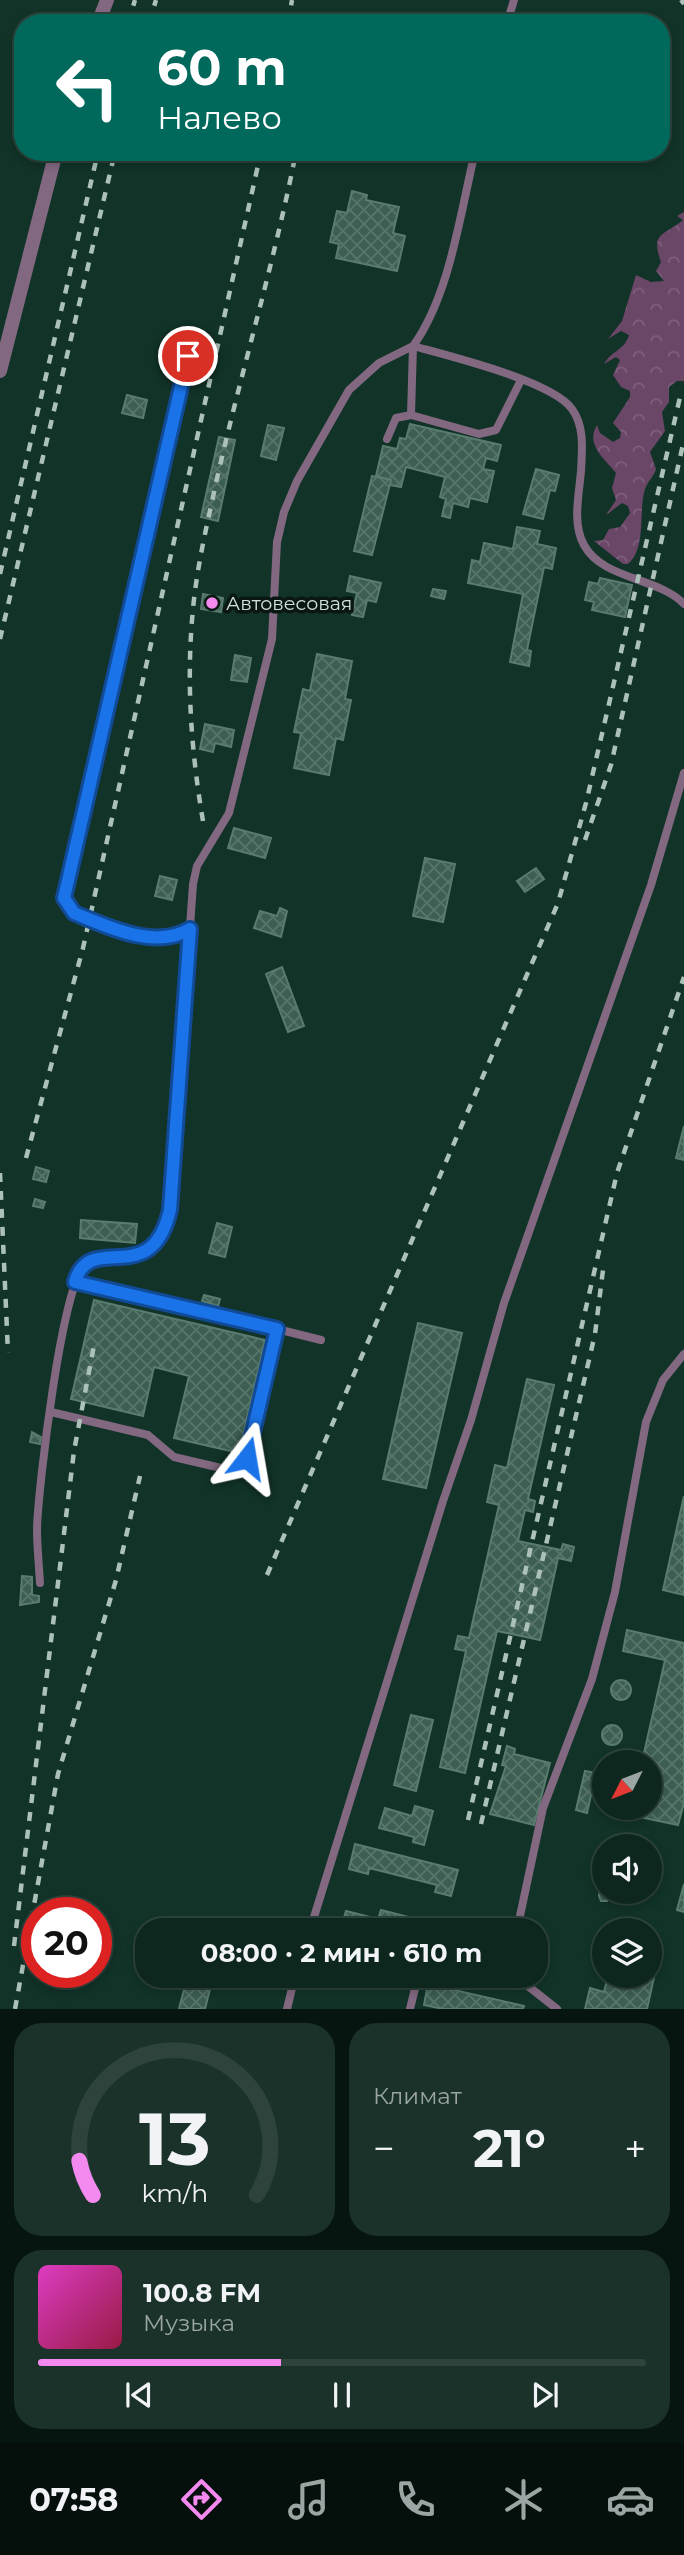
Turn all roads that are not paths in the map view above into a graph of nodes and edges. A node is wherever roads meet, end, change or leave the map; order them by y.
1 (54, 161) edge
2 (473, 161) edge
3 (414, 346) junction
4 (188, 356) dead end
5 (0, 371) edge
6 (521, 380) junction
7 (411, 415) junction
8 (387, 439) dead end
9 (684, 604) edge
10 (684, 773) edge
11 (190, 929) junction
12 (75, 1282) junction
13 (277, 1329) junction
14 (321, 1340) dead end
15 (684, 1354) edge
16 (51, 1412) junction
17 (40, 1583) dead end
18 (316, 1918) edge
19 (520, 1918) edge
20 (292, 1988) edge
21 (415, 1988) edge
22 (530, 1988) edge
23 (287, 2009) edge
24 (410, 2009) edge
25 (557, 2009) edge

1 - 5 street
2 - 3 lane
3 - 6 lane
3 - 7 lane
3 - 11 lane
4 - 11 lane
6 - 7 lane
6 - 9 lane
7 - 8 lane
10 - 18 lane
11 - 12 lane
12 - 13 lane
12 - 16 lane
13 - 14 lane
13 - 16 lane
15 - 19 lane
16 - 17 lane
20 - 23 lane
21 - 24 lane
22 - 25 lane

